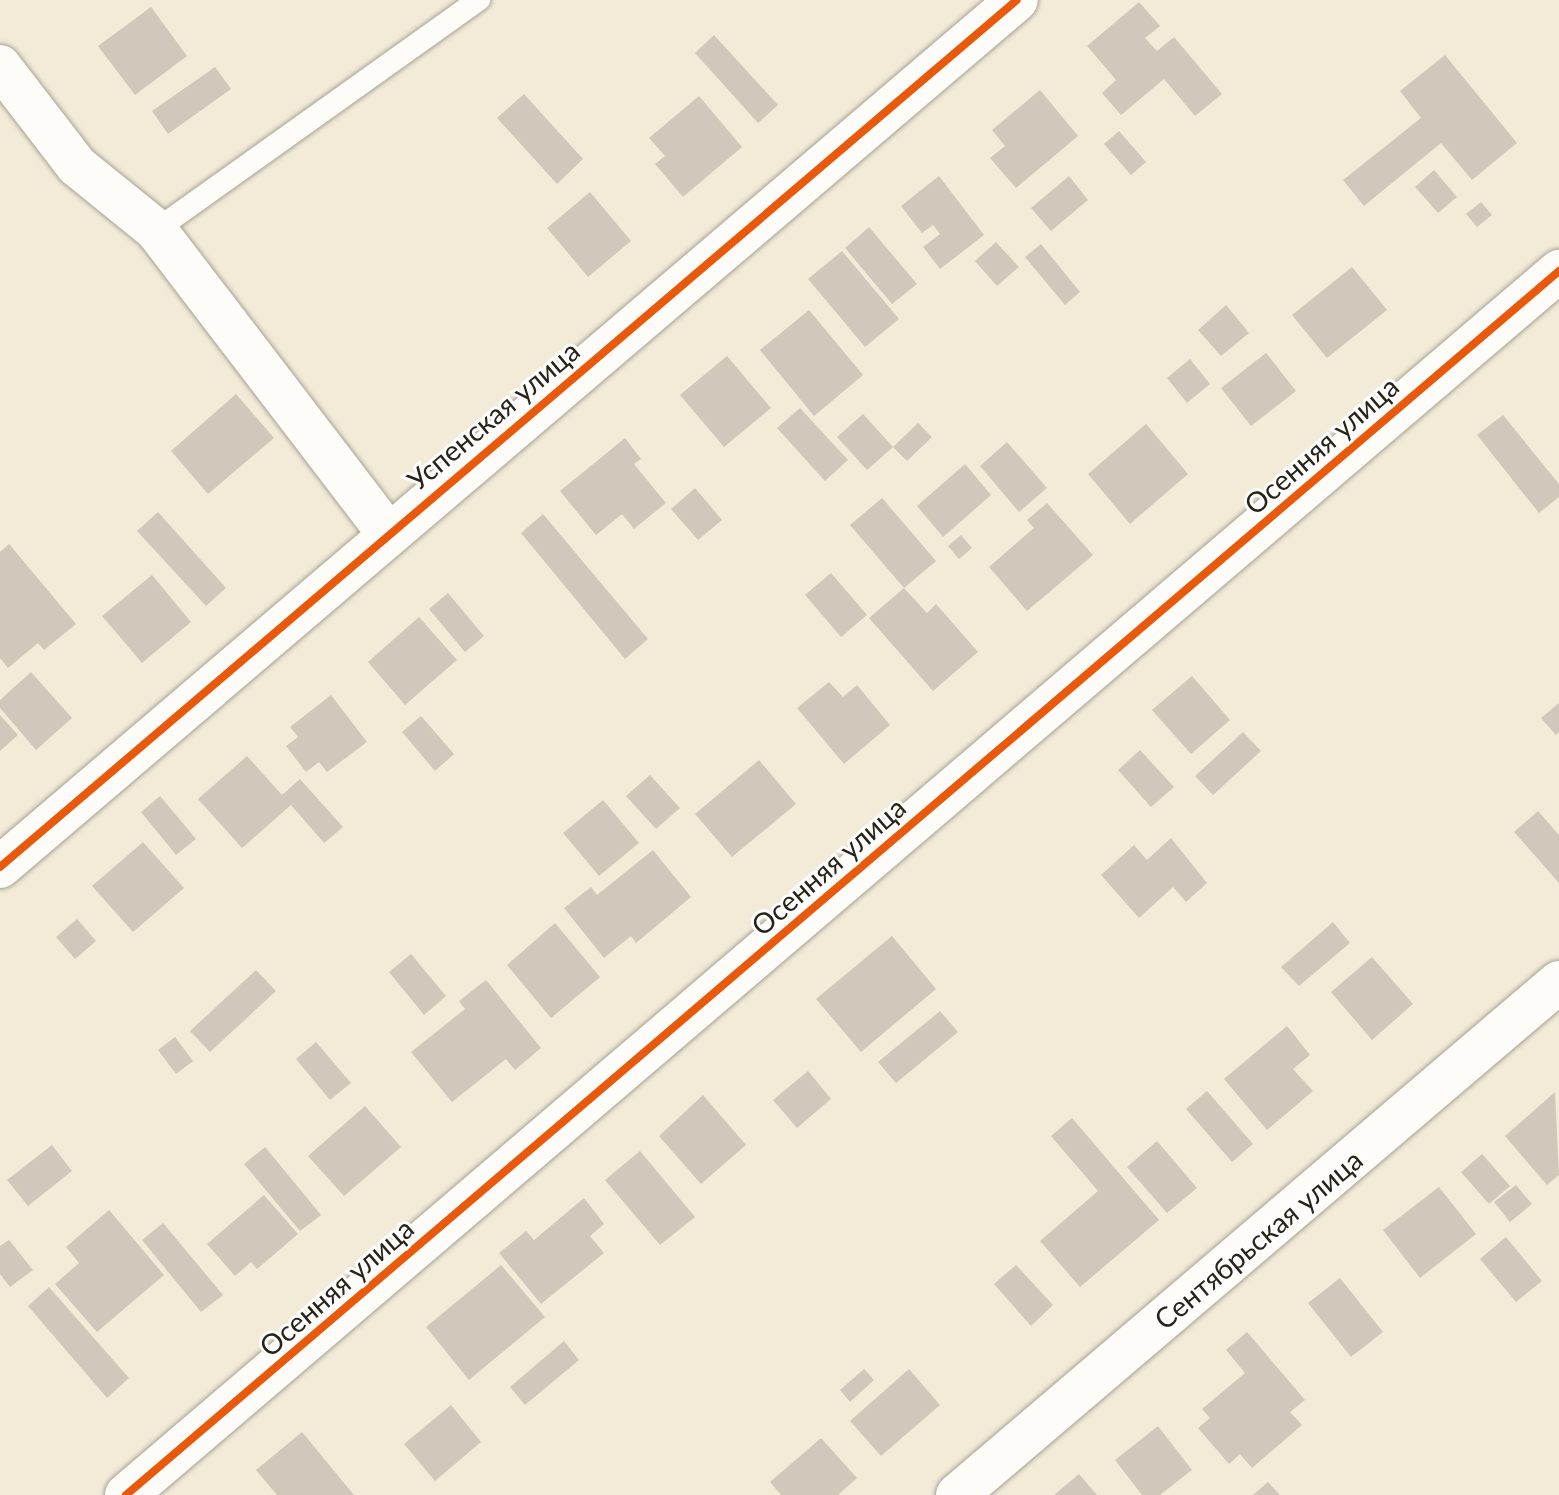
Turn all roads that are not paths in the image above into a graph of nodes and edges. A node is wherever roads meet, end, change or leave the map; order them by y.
1 (479, 0) edge
2 (1017, 0) edge
3 (0, 66) edge
4 (156, 230) junction
5 (1559, 271) edge
6 (388, 533) junction
7 (0, 867) edge
8 (1559, 982) edge
9 (126, 1495) edge
10 (957, 1495) edge

1 - 4 lane
2 - 6 street, Успенская улица
3 - 4 street
4 - 6 street
5 - 9 street, Осенняя улица
6 - 7 street, Успенская улица
8 - 10 street, Сентябрьская улица

